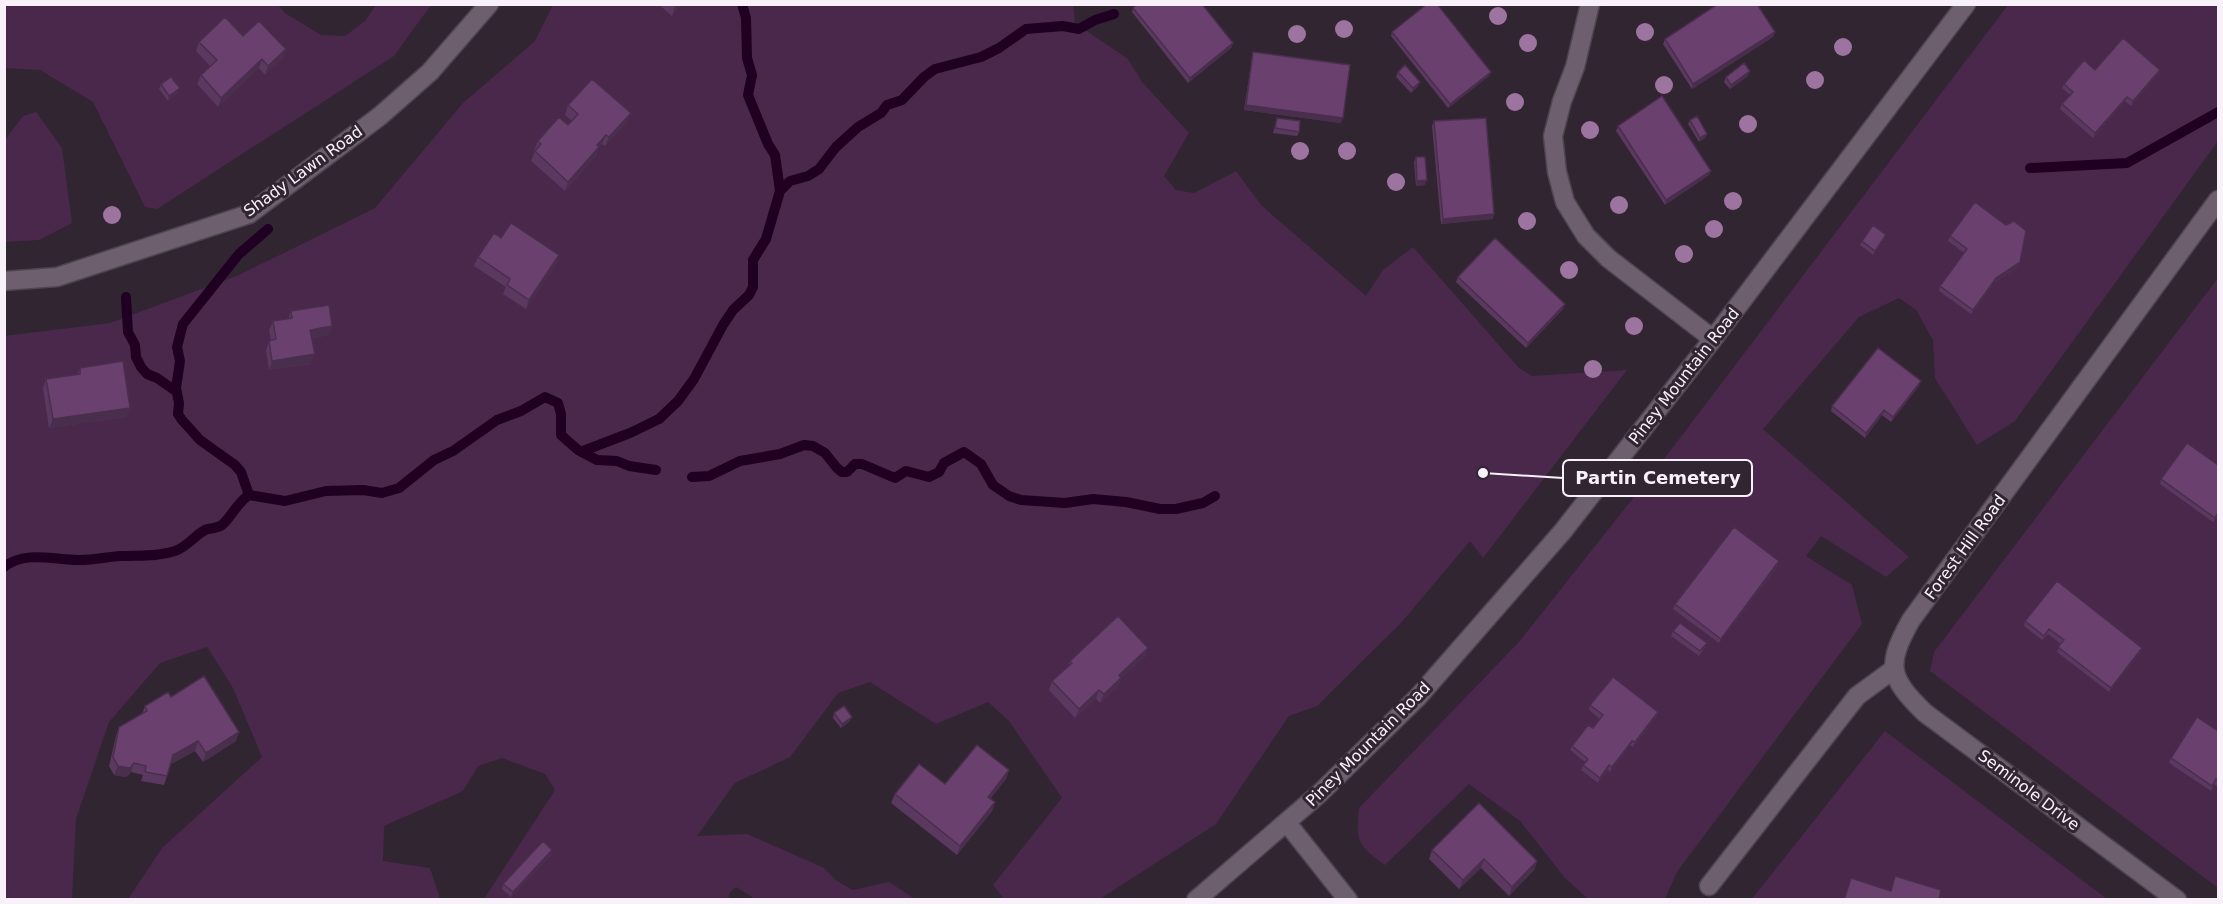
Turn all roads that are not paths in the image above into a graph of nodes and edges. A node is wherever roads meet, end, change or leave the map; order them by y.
1 (489, 4) edge
2 (1590, 4) edge
3 (1966, 4) edge
4 (2216, 207) edge
5 (4, 281) edge
6 (1713, 339) junction
7 (1894, 669) junction
8 (1287, 823) junction
9 (1709, 886) dead end
10 (1196, 900) edge
11 (1348, 900) edge
12 (2177, 900) edge

1 - 5 street, Shady Lawn Road
2 - 6 street
3 - 6 street, Piney Mountain Road
4 - 7 street, Forest Hill Road
6 - 8 street, Piney Mountain Road
7 - 9 street
7 - 12 street, Seminole Drive
8 - 10 street, Piney Mountain Road
8 - 11 street

